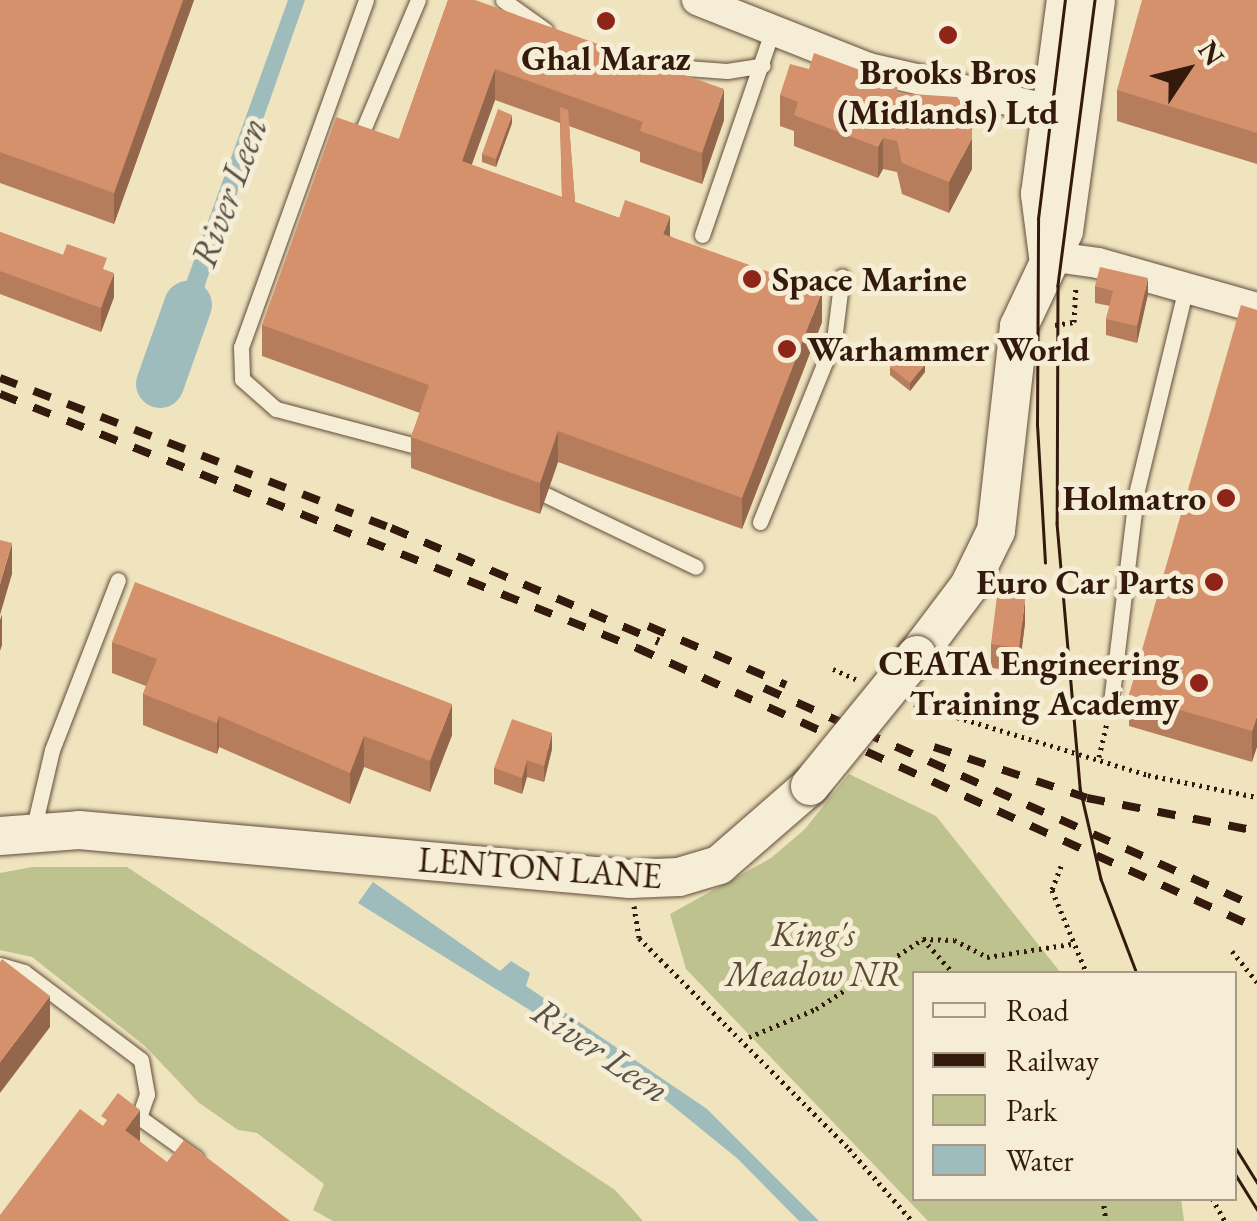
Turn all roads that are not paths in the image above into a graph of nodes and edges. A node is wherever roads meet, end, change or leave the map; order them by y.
1 (366, 0) edge
2 (418, 0) edge
3 (503, 0) edge
4 (696, 0) edge
5 (1066, 0) edge
6 (1096, 0) edge
7 (773, 30) junction
8 (560, 36) edge
9 (628, 62) edge
10 (763, 65) junction
11 (1084, 80) junction
12 (1051, 110) junction
13 (322, 124) junction
14 (702, 234) dead end
15 (1048, 256) junction
16 (842, 276) dead end
17 (1186, 287) junction
18 (1257, 308) edge
19 (420, 448) edge
20 (546, 495) edge
21 (760, 522) dead end
22 (696, 567) dead end
23 (118, 580) dead end
24 (1111, 702) road end
25 (16, 833) edge
26 (0, 964) edge
27 (212, 1170) edge

1 - 13 lane
2 - 13 lane
3 - 8 lane
4 - 7 street
5 - 12 street, LENTON LANE
6 - 11 street, LENTON LANE
7 - 10 lane
7 - 12 street
9 - 10 lane
10 - 14 lane
11 - 12 street
11 - 15 street, LENTON LANE
12 - 15 street, LENTON LANE
13 - 19 lane
15 - 17 street
15 - 25 street, LENTON LANE, bridge
16 - 21 lane
17 - 18 street
17 - 24 lane
20 - 22 lane
23 - 25 lane
26 - 27 lane

